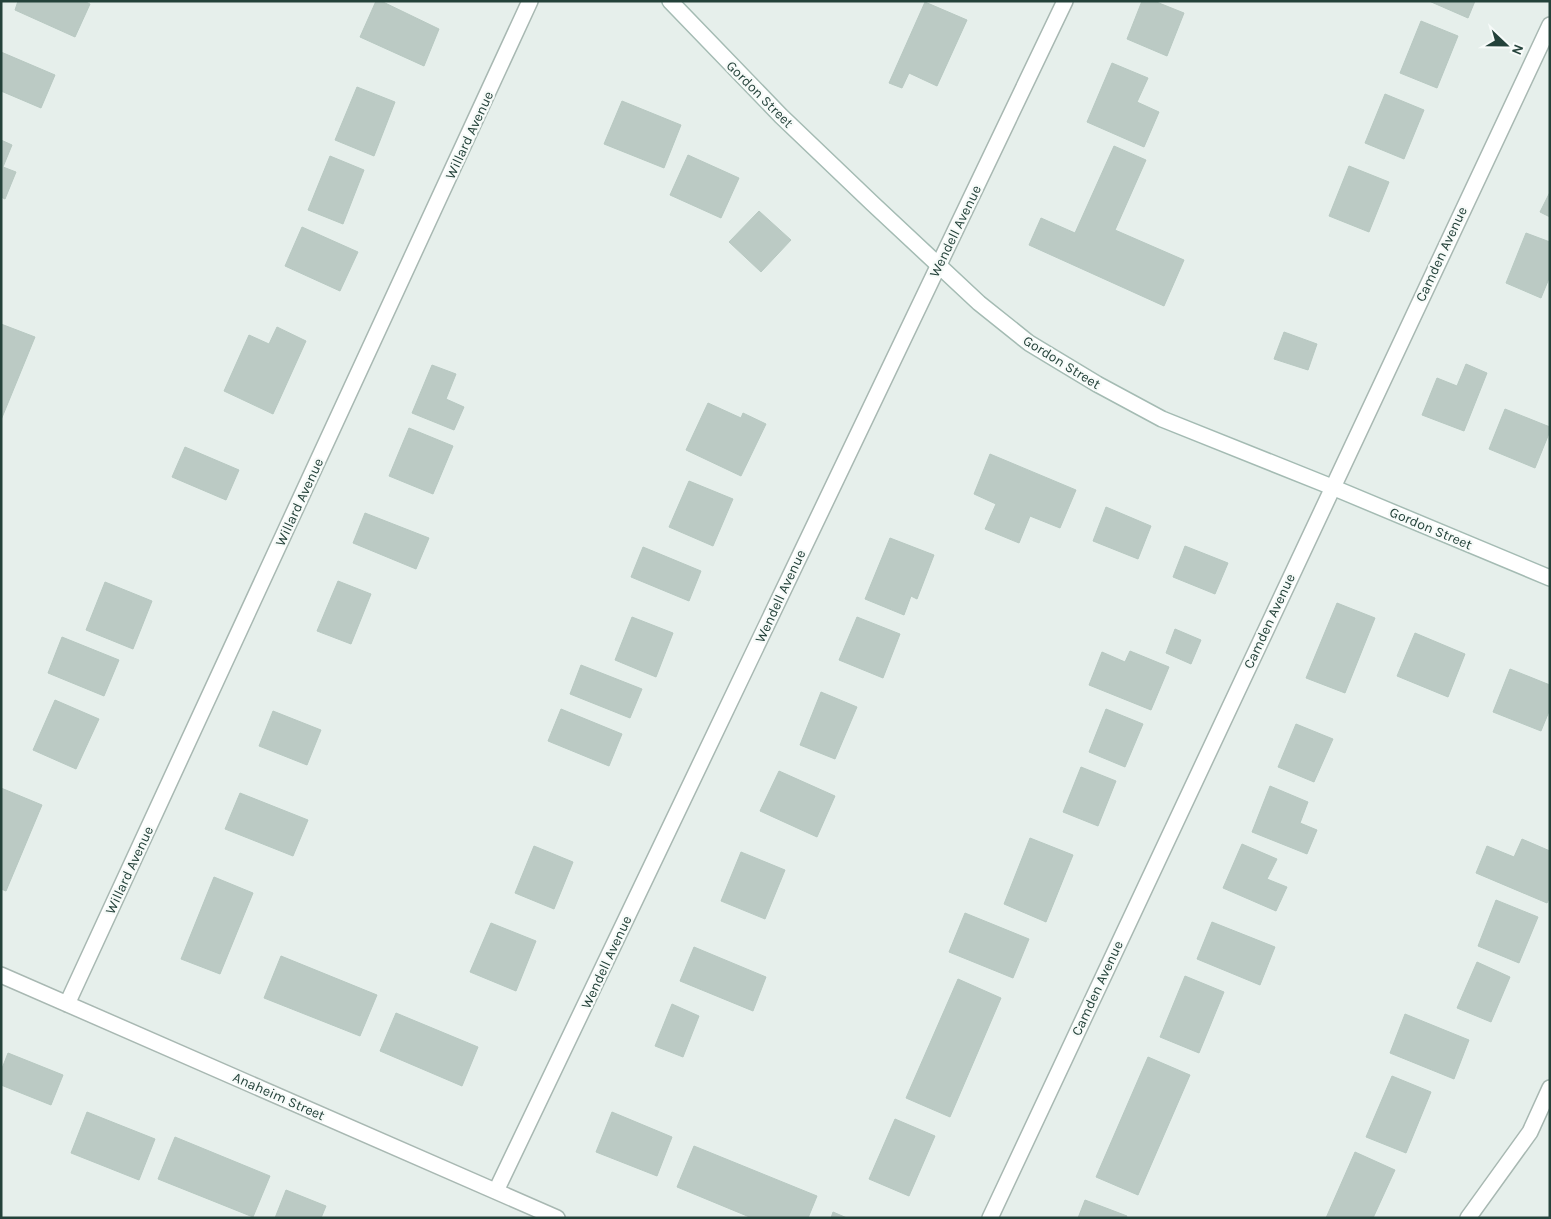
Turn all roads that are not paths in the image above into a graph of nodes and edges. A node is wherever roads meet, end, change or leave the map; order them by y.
1 (530, 1) edge
2 (670, 1) edge
3 (1065, 1) edge
4 (1550, 24) edge
5 (938, 265) junction
6 (1332, 486) junction
7 (1550, 578) edge
8 (1, 975) edge
9 (67, 1004) junction
10 (1550, 1088) edge
11 (496, 1191) junction
12 (557, 1218) edge
13 (990, 1218) edge
14 (1468, 1218) edge

1 - 9 street, Willard Avenue
2 - 5 street, Gordon Street
3 - 5 street, Wendell Avenue
4 - 6 street, Camden Avenue
5 - 6 street, Gordon Street
5 - 11 street, Wendell Avenue
6 - 7 street, Gordon Street
6 - 13 street, Camden Avenue
8 - 9 street, Anaheim Street
9 - 11 street, Anaheim Street
10 - 14 street
11 - 12 street, Anaheim Street

